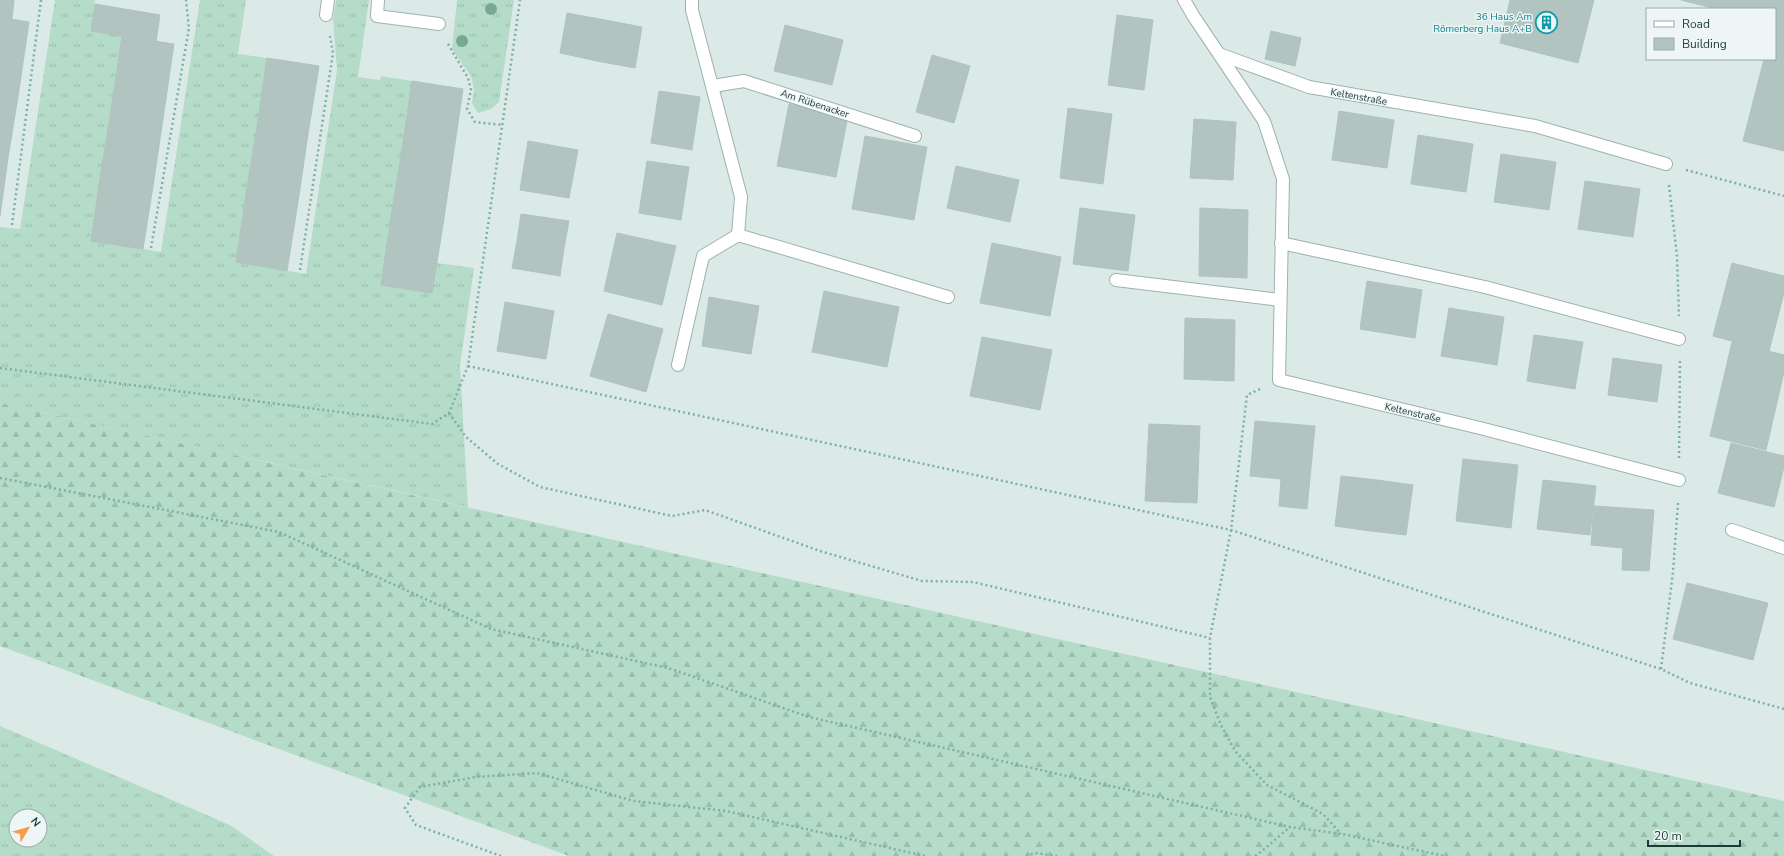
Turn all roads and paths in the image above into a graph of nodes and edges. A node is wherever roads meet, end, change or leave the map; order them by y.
1 (41, 0) edge
2 (186, 0) edge
3 (328, 0) edge
4 (378, 0) edge
5 (520, 0) edge
6 (692, 0) edge
7 (1184, 0) edge
8 (326, 15) joint
9 (439, 24) joint
10 (1219, 54) junction
11 (713, 86) junction
12 (502, 125) junction
13 (915, 136) dead end
14 (1666, 164) junction
15 (1784, 196) edge
16 (12, 225) dead end
17 (738, 235) junction
18 (1282, 242) junction
19 (151, 248) dead end
20 (300, 270) dead end
21 (1116, 280) dead end
22 (948, 297) dead end
23 (1280, 300) junction
24 (1680, 339) junction
25 (678, 365) dead end
26 (468, 366) junction
27 (0, 368) edge
28 (1279, 380) junction
29 (449, 413) junction
30 (0, 478) edge
31 (1679, 480) junction
32 (1231, 530) junction
33 (1732, 530) dead end
34 (1784, 548) edge
35 (1210, 638) junction
36 (1661, 669) junction
37 (1784, 709) edge
38 (1290, 827) junction
39 (1342, 834) junction
40 (501, 856) edge
41 (925, 856) edge
42 (1026, 856) edge
43 (1057, 856) edge
44 (1255, 856) edge
45 (1444, 856) edge

1 - 16 path
2 - 19 path
3 - 8 street
4 - 9 street
5 - 12 path
6 - 11 street
7 - 10 street
8 - 20 path
9 - 12 path
10 - 14 street, Keltenstraße
10 - 18 street
11 - 13 street, Am Rübenacker
11 - 17 street
12 - 26 path
14 - 15 path
14 - 24 path
17 - 22 street
17 - 25 street
18 - 23 street
18 - 24 street
21 - 23 street
23 - 28 street
24 - 31 path
26 - 29 path
26 - 32 path
27 - 29 path
28 - 31 street, Keltenstraße
28 - 32 path
29 - 35 path
30 - 38 path
31 - 36 path
32 - 35 path
32 - 36 path
33 - 34 street
35 - 39 path
36 - 37 path
38 - 39 path
38 - 44 path
39 - 45 path
40 - 41 path
42 - 43 path

